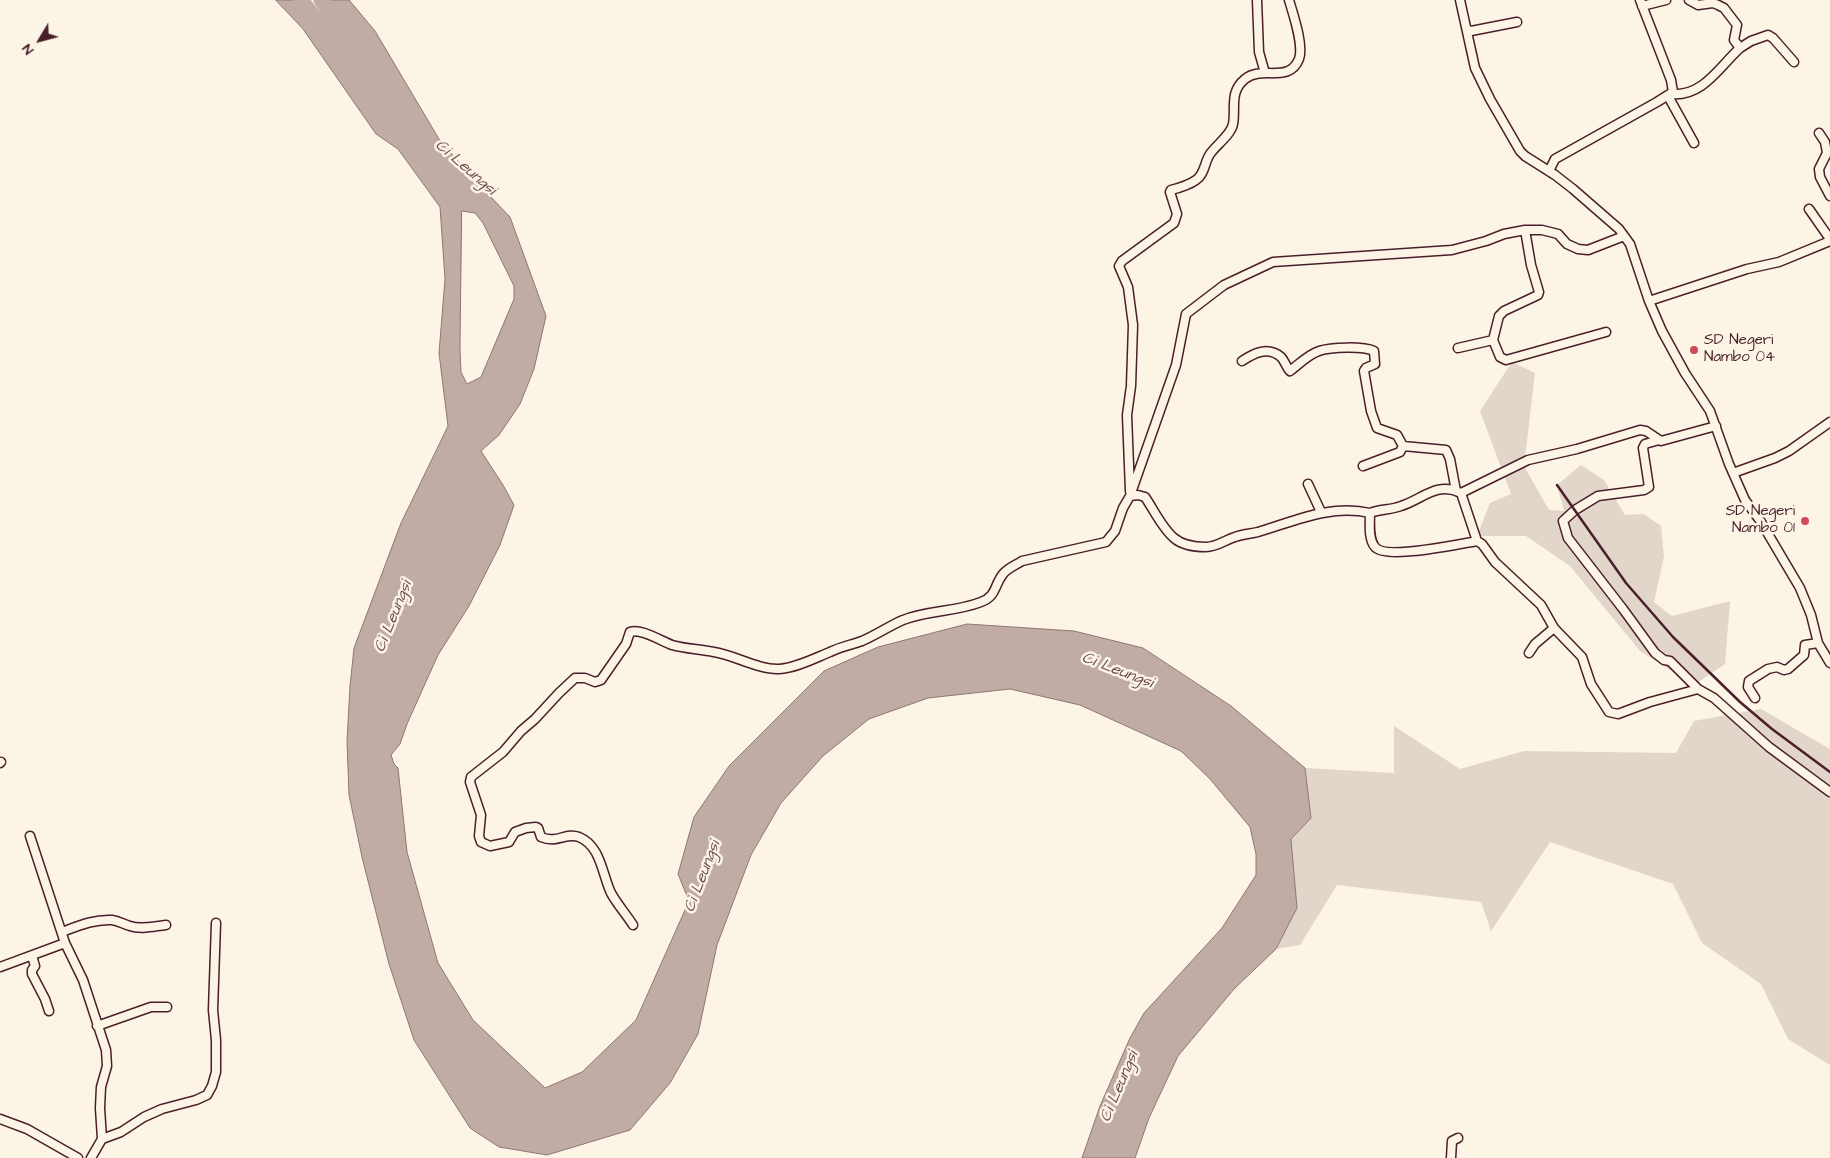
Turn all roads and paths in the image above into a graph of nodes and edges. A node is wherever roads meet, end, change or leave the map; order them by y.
1 (1257, 0) edge
2 (1289, 0) edge
3 (1460, 0) edge
4 (1666, 0) edge
5 (1690, 0) edge
6 (1641, 3) edge
7 (1517, 22) dead end
8 (1467, 30) junction
9 (1740, 48) junction
10 (1794, 62) dead end
11 (1265, 73) junction
12 (1669, 95) junction
13 (1819, 133) dead end
14 (1694, 143) dead end
15 (1548, 171) junction
16 (1830, 196) edge
17 (1809, 209) dead end
18 (1525, 230) junction
19 (1624, 236) junction
20 (1830, 240) edge
21 (1649, 301) junction
22 (1606, 332) dead end
23 (1492, 340) junction
24 (1458, 348) dead end
25 (1242, 361) dead end
26 (1830, 422) edge
27 (1716, 426) junction
28 (1659, 440) junction
29 (1402, 446) junction
30 (1363, 466) dead end
31 (1733, 473) junction
32 (1308, 484) dead end
33 (1459, 492) junction
34 (1130, 496) junction
35 (1321, 512) junction
36 (1370, 513) junction
37 (1477, 541) junction
38 (1554, 628) junction
39 (1818, 643) junction
40 (1529, 653) dead end
41 (1828, 658) edge
42 (1698, 689) junction
43 (1755, 698) dead end
44 (1830, 792) edge
45 (30, 836) dead end
46 (216, 923) dead end
47 (166, 925) dead end
48 (633, 925) dead end
49 (62, 932) junction
50 (65, 943) junction
51 (32, 956) junction
52 (0, 967) edge
53 (167, 1007) dead end
54 (49, 1011) dead end
55 (97, 1026) junction
56 (0, 1119) edge
57 (1458, 1138) dead end
58 (102, 1139) junction
59 (78, 1158) edge
60 (90, 1158) edge
61 (1451, 1158) edge

1 - 11 street
2 - 11 street
3 - 8 street
4 - 6 street
5 - 9 street
6 - 12 street
7 - 8 street
8 - 15 street
9 - 10 street
9 - 12 street
11 - 34 street
12 - 14 street
12 - 15 street
13 - 16 street
15 - 19 street
17 - 20 street
18 - 19 street
18 - 23 street
18 - 34 street
19 - 21 street
20 - 21 street
21 - 27 street
22 - 23 street
23 - 24 street
25 - 29 street
26 - 31 street
27 - 28 street
27 - 31 street
28 - 33 street
28 - 42 street
29 - 30 street
29 - 33 street
31 - 39 street
32 - 35 street
33 - 36 street
33 - 37 street
34 - 35 street
34 - 48 street
35 - 36 street
36 - 37 street
37 - 38 street
38 - 40 street
38 - 42 street
39 - 41 street
39 - 43 street
42 - 44 street
45 - 49 street
46 - 58 street
47 - 49 street
49 - 50 street
50 - 51 street
50 - 55 street
51 - 52 street
51 - 54 street
53 - 55 street
55 - 58 street
56 - 59 street
57 - 61 street
58 - 60 street

